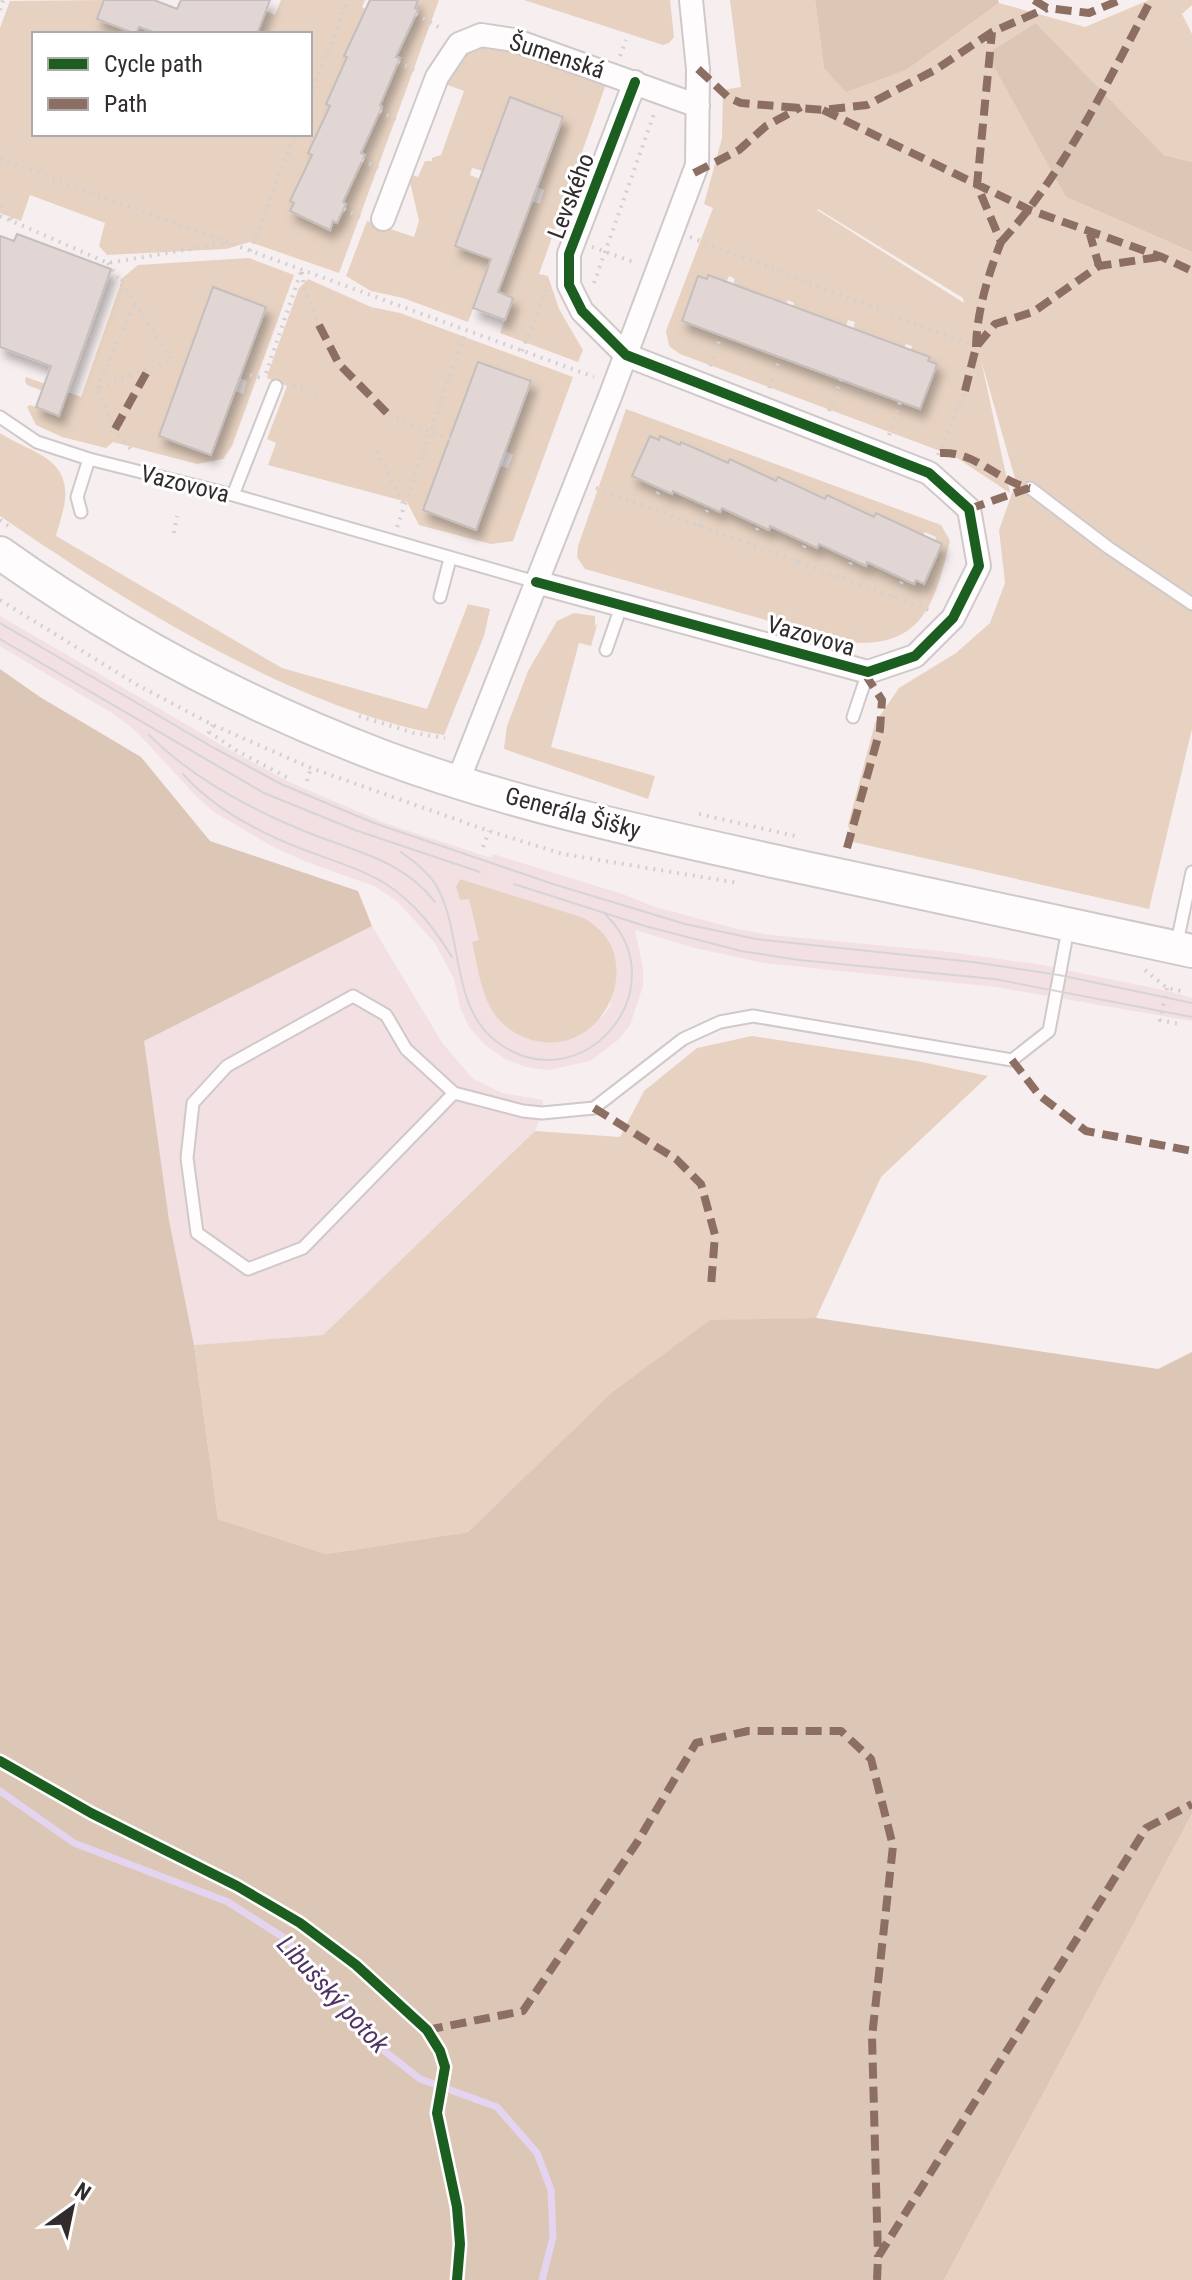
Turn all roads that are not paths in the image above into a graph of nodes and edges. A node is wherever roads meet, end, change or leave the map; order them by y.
1 (691, 0) edge
2 (635, 82) junction
3 (698, 106) junction
4 (374, 219) road end
5 (626, 355) junction
6 (276, 386) road end
7 (0, 417) edge
8 (89, 459) junction
9 (1030, 488) dead end
10 (233, 495) junction
11 (81, 512) dead end
12 (6, 541) edge
13 (450, 559) junction
14 (536, 582) junction
15 (440, 597) dead end
16 (622, 604) junction
17 (1192, 604) edge
18 (606, 650) dead end
19 (868, 672) junction
20 (853, 717) dead end
21 (458, 781) junction
22 (1192, 872) edge
23 (1069, 924) junction
24 (1184, 949) edge
25 (454, 1093) junction

1 - 3 street
2 - 3 street, Šumenská
2 - 4 street, Šumenská
2 - 5 street, Levského
3 - 5 street
5 - 14 street
5 - 19 street, Vazovova
6 - 10 lane
7 - 8 lane, Vazovova
8 - 10 lane, Vazovova
8 - 11 lane
9 - 17 lane
10 - 13 lane, Vazovova
12 - 21 main road, Generála Šišky
13 - 14 lane, Vazovova
13 - 15 lane
14 - 16 street, Vazovova
14 - 21 street
16 - 18 lane
16 - 19 street, Vazovova
19 - 20 lane
21 - 23 main road, Generála Šišky
22 - 24 lane
23 - 24 main road, Generála Šišky
23 - 25 lane
25 - 25 lane

